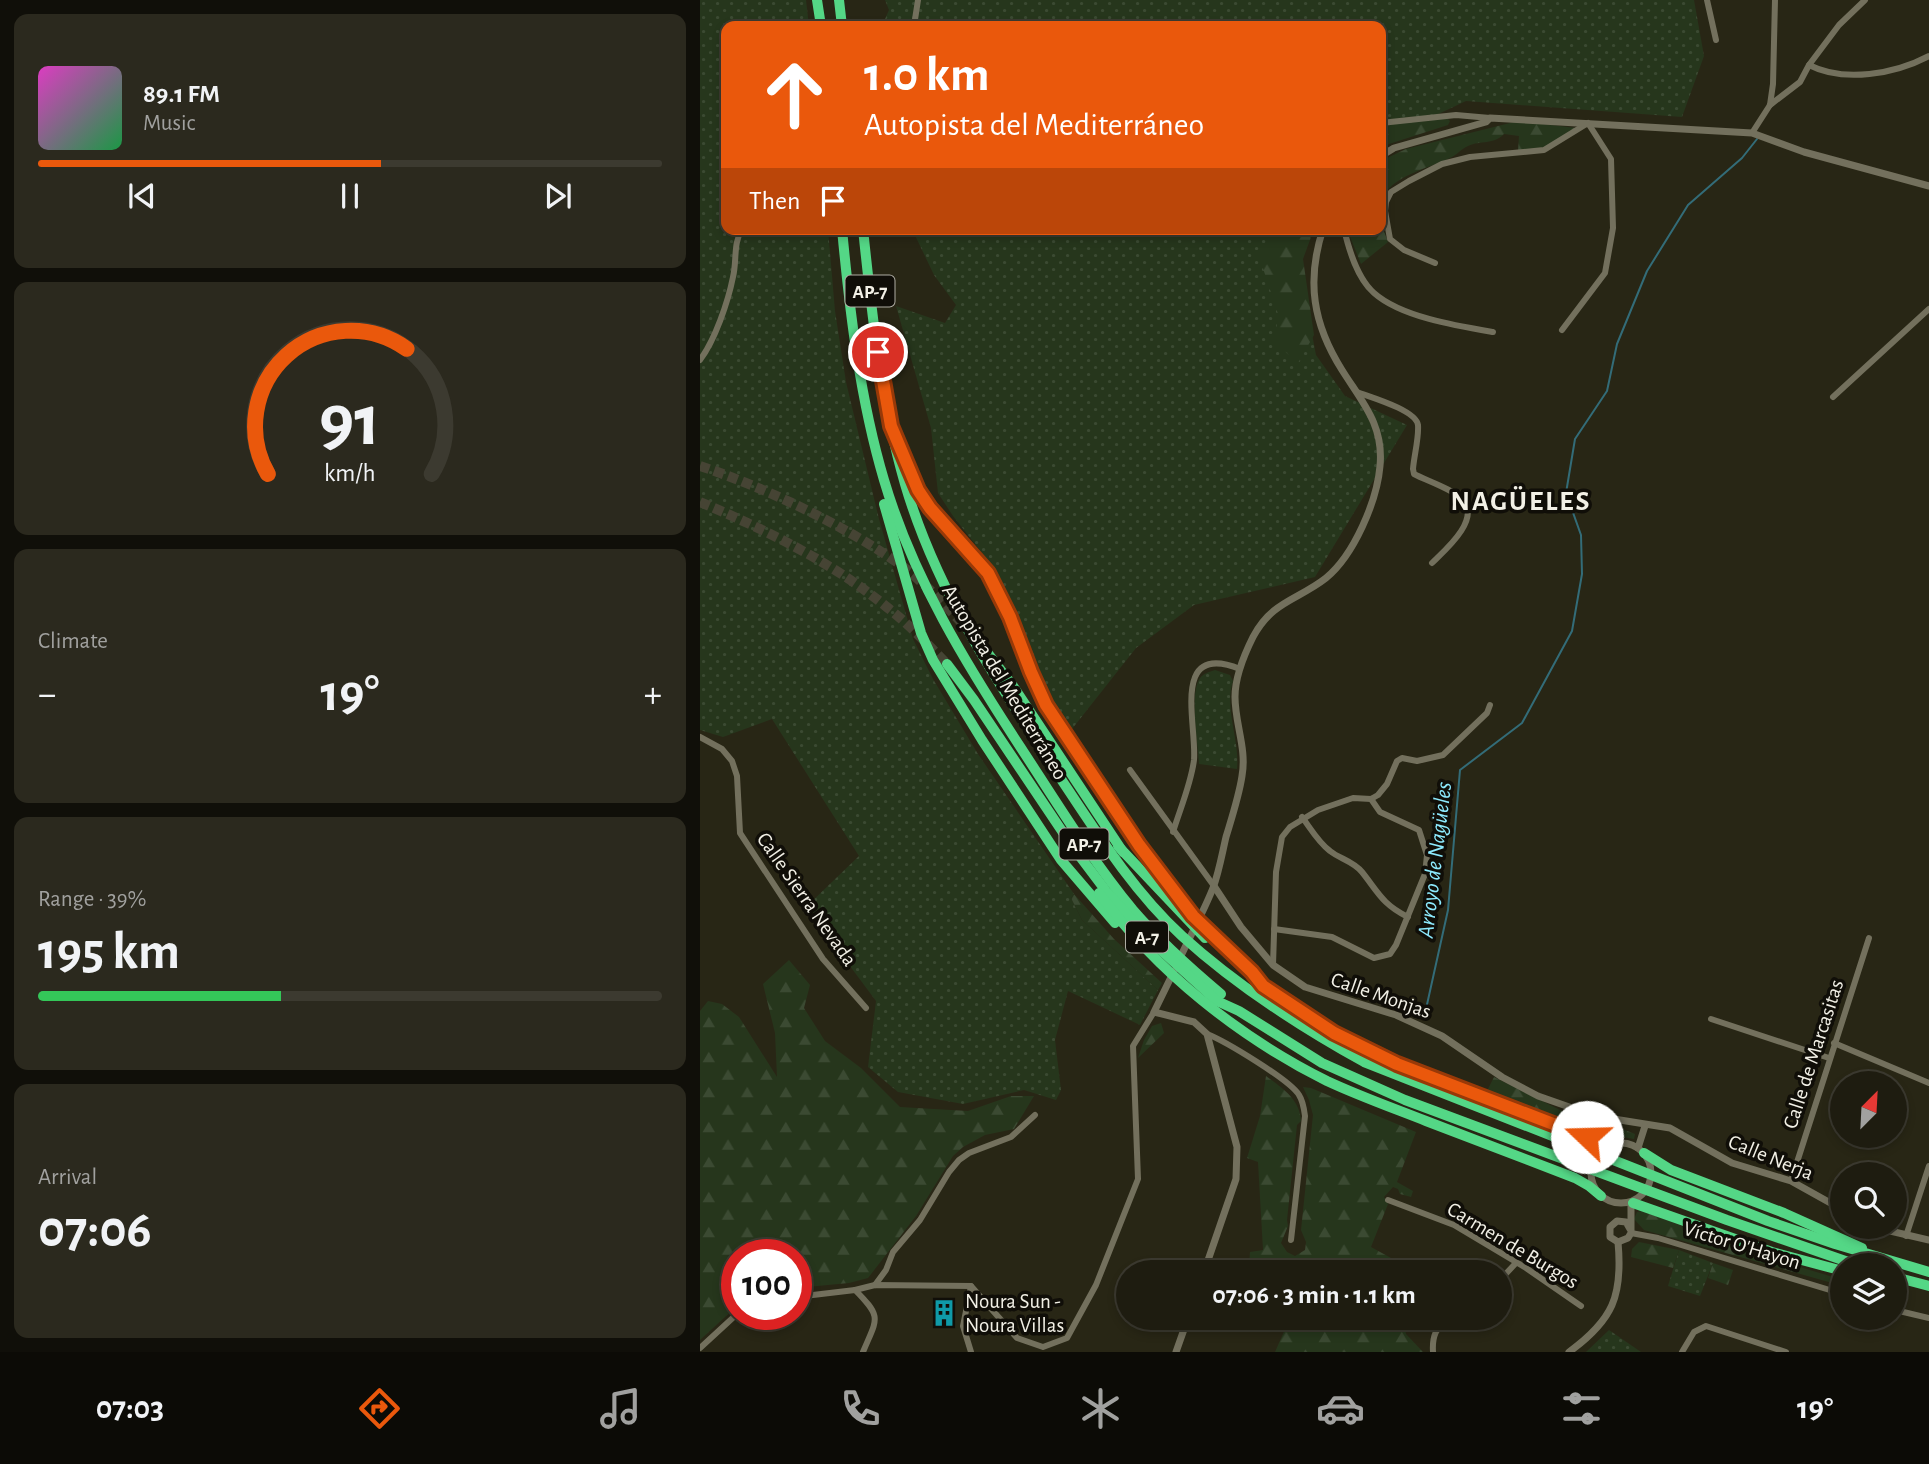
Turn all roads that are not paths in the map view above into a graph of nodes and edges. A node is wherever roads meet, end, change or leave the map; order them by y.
1 (817, 0) edge
2 (839, 0) edge
3 (918, 0) edge
4 (1707, 0) edge
5 (1775, 0) edge
6 (1865, 0) edge
7 (820, 21) edge
8 (841, 21) edge
9 (915, 21) edge
10 (1716, 40) dead end
11 (1929, 56) edge
12 (1808, 65) junction
13 (1770, 105) junction
14 (1457, 115) junction
15 (1490, 118) junction
16 (1386, 122) edge
17 (1588, 123) junction
18 (1457, 130) junction
19 (1752, 133) junction
20 (1386, 153) edge
21 (1929, 186) edge
22 (1386, 202) edge
23 (1386, 217) edge
24 (738, 235) edge
25 (843, 235) edge
26 (864, 235) edge
27 (1321, 235) edge
28 (1346, 235) edge
29 (1435, 262) dead end
30 (1929, 309) edge
31 (1562, 330) dead end
32 (1493, 332) dead end
33 (700, 360) edge
34 (1357, 392) junction
35 (1833, 397) dead end
36 (891, 426) junction
37 (872, 436) junction
38 (1432, 563) dead end
39 (973, 638) junction
40 (947, 664) tunnel mouth
41 (1240, 669) junction
42 (1490, 705) dead end
43 (700, 737) edge
44 (1130, 770) dead end
45 (1371, 799) junction
46 (1302, 817) junction
47 (1174, 832) junction
48 (1072, 846) junction
49 (1118, 846) junction
50 (1214, 886) junction
51 (1408, 916) junction
52 (1274, 929) junction
53 (1869, 938) dead end
54 (1203, 952) junction
55 (1162, 965) junction
56 (1273, 965) junction
57 (1263, 986) junction
58 (866, 1008) dead end
59 (1239, 1011) junction
60 (1154, 1012) junction
61 (1711, 1019) dead end
62 (1208, 1034) junction
63 (1834, 1043) junction
64 (1829, 1058) junction
65 (1929, 1083) edge
66 (1035, 1115) dead end
67 (1645, 1126) junction
68 (1615, 1144) junction
69 (1641, 1151) junction
70 (1929, 1167) edge
71 (1791, 1181) junction
72 (1601, 1196) junction
73 (1388, 1200) dead end
74 (1615, 1203) junction
75 (1632, 1203) junction
76 (1830, 1203) edge
77 (1617, 1220) junction
78 (1631, 1231) junction
79 (1907, 1233) edge
80 (1907, 1236) edge
81 (1291, 1240) dead end
82 (1929, 1240) edge
83 (1618, 1242) junction
84 (1864, 1253) edge
85 (1870, 1253) edge
86 (1830, 1256) edge
87 (1208, 1260) edge
88 (1516, 1264) junction
89 (1907, 1266) edge
90 (1512, 1268) edge
91 (1830, 1268) edge
92 (1929, 1272) edge
93 (1907, 1280) edge
94 (875, 1284) junction
95 (971, 1286) junction
96 (1929, 1286) edge
97 (855, 1290) junction
98 (1830, 1290) edge
99 (812, 1295) edge
100 (1581, 1306) dead end
101 (1907, 1313) edge
102 (1929, 1318) edge
103 (721, 1329) edge
104 (1184, 1330) edge
105 (1436, 1330) edge
106 (700, 1348) edge
107 (863, 1352) edge
108 (971, 1352) edge
109 (1176, 1352) edge
110 (1433, 1352) edge
111 (1569, 1352) edge
112 (1682, 1352) edge
113 (1786, 1352) edge

1 - 7 highway
2 - 8 highway
3 - 9 street
4 - 10 street
5 - 13 street
6 - 12 street
11 - 12 street
12 - 13 street
13 - 19 street
14 - 15 street
14 - 16 street
14 - 18 street
15 - 17 street
15 - 18 street
17 - 19 street
17 - 22 street
17 - 31 street
18 - 20 street
19 - 21 street
23 - 29 street
24 - 33 street
25 - 37 highway, Autopista del Mediterráneo / AP-7
26 - 36 highway, Autopista del Mediterráneo / AP-7
27 - 34 street
28 - 32 street
30 - 35 street
34 - 38 street
34 - 41 street
36 - 39 highway, Autopista del Mediterráneo / AP-7
36 - 57 highway
37 - 55 highway
37 - 59 highway, Autopista del Mediterráneo / AP-7
39 - 49 highway, A-7
39 - 54 highway, Autopista del Mediterráneo / AP-7
40 - 48 highway, A-7
41 - 47 street
41 - 50 street
42 - 45 street
43 - 58 street, Calle Sierra Nevada
44 - 47 street
45 - 46 street
45 - 51 street
46 - 51 street
46 - 52 street
47 - 50 street
48 - 55 highway
48 - 59 highway, A-7
49 - 54 highway, A-7
49 - 57 highway
50 - 56 street, Calle Monjas
50 - 60 street
51 - 52 street
52 - 56 street
53 - 63 street, Calle de Marcasitas
54 - 84 highway
55 - 72 highway
56 - 67 street, Calle Monjas
57 - 68 highway
59 - 86 highway
60 - 62 street
60 - 95 street
61 - 64 street
62 - 81 street
62 - 87 street
63 - 64 street, Calle de Marcasitas
63 - 65 street
64 - 71 street, Calle de Marcasitas
66 - 94 street
67 - 69 street
67 - 71 street, Calle Nerja
68 - 69 street
68 - 72 street
69 - 75 street
69 - 85 highway
70 - 79 street
71 - 76 street, Calle Nerja
72 - 74 street
73 - 88 street, Carmen de Burgos
74 - 75 street
74 - 77 street
75 - 78 street
75 - 91 highway
77 - 78 street
77 - 83 street
78 - 83 street
78 - 98 street, Víctor O'Hayon
80 - 82 street
83 - 111 street
88 - 90 street
88 - 100 street, Carmen de Burgos
89 - 92 highway
93 - 96 highway
94 - 95 street
94 - 97 street
95 - 108 street
97 - 99 street
97 - 107 street
101 - 102 street
103 - 106 street
104 - 109 street
105 - 110 street
112 - 113 street

